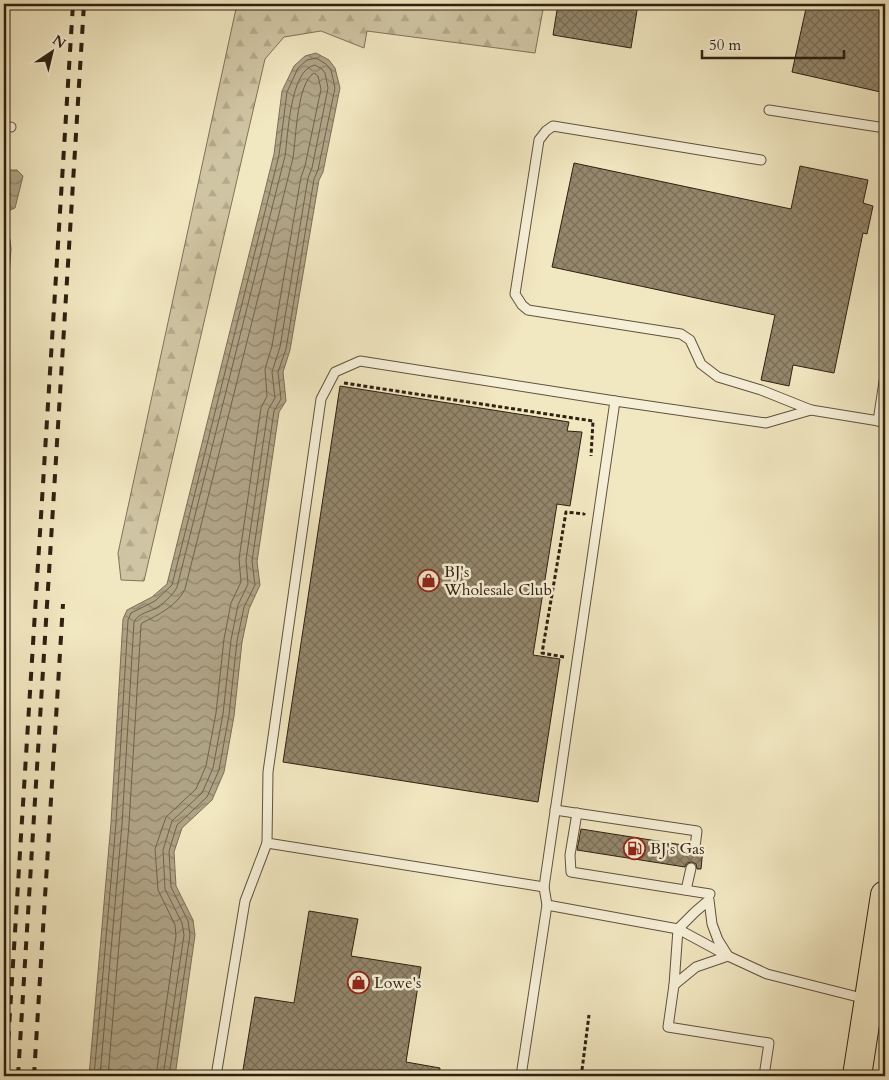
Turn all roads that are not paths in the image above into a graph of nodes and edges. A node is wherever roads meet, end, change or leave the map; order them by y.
1 (769, 110) dead end
2 (885, 128) edge
3 (761, 160) dead end
4 (885, 375) edge
5 (615, 401) junction
6 (811, 410) junction
7 (882, 421) edge
8 (555, 810) junction
9 (578, 813) junction
10 (266, 843) junction
11 (695, 847) dead end
12 (691, 868) dead end
13 (544, 887) junction
14 (686, 890) junction
15 (710, 894) dead end
16 (885, 895) edge
17 (547, 906) junction
18 (678, 929) junction
19 (728, 956) junction
20 (674, 985) junction
21 (877, 1002) edge
22 (216, 1076) edge
23 (522, 1076) edge
24 (764, 1076) edge
25 (857, 1076) edge

1 - 2 lane
3 - 6 lane
4 - 7 lane
5 - 6 lane
5 - 8 lane
5 - 10 lane
6 - 7 lane
8 - 9 lane
8 - 13 lane
9 - 11 lane
9 - 14 lane
10 - 13 lane
10 - 22 lane
12 - 14 lane
13 - 17 lane
14 - 15 lane
16 - 21 main road
17 - 18 lane
17 - 23 lane
18 - 19 lane
18 - 19 lane
18 - 20 lane
19 - 20 lane
19 - 21 lane
20 - 24 lane
21 - 25 main road

